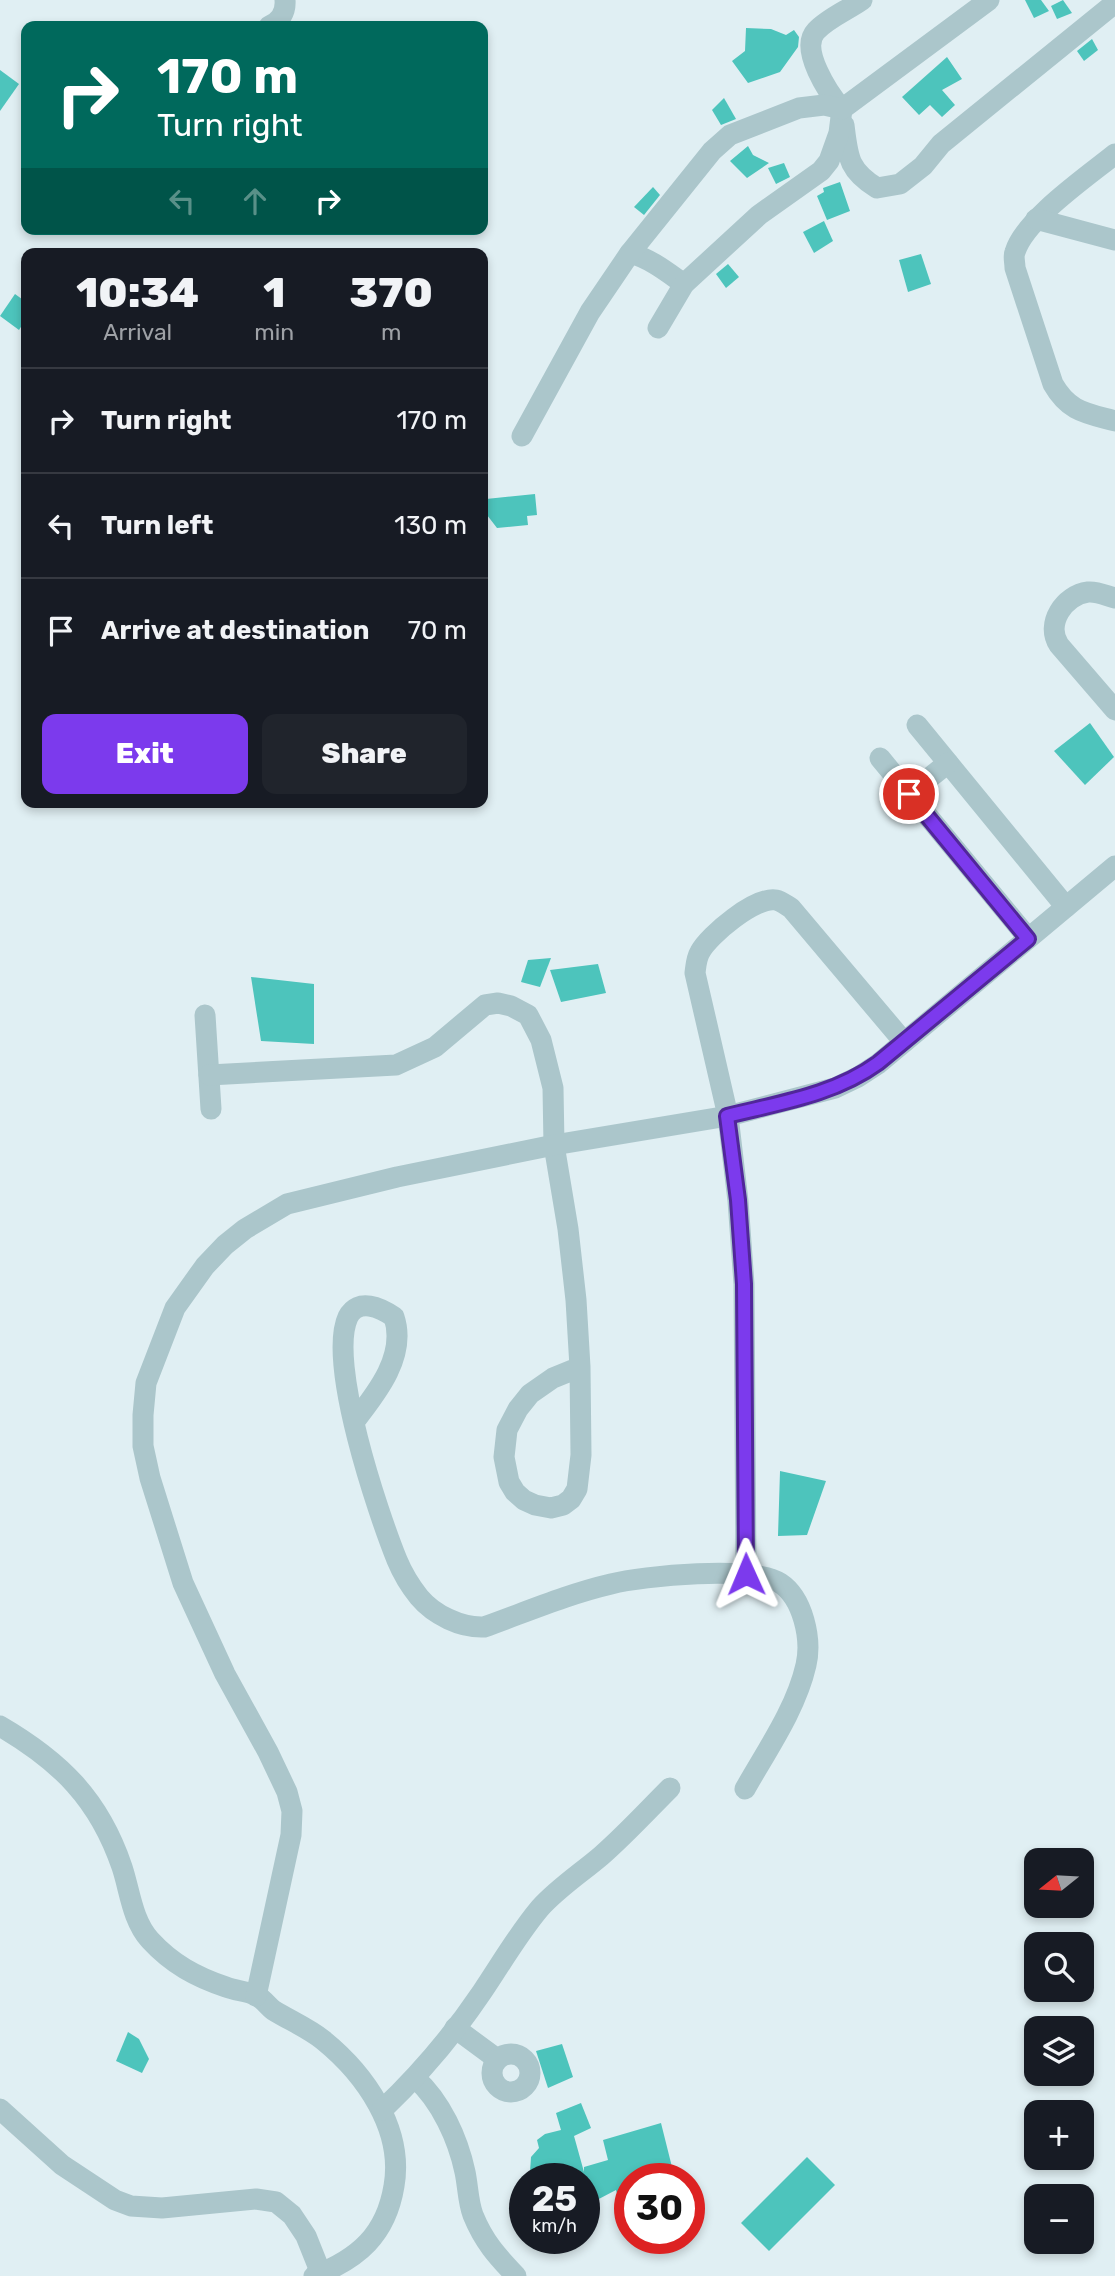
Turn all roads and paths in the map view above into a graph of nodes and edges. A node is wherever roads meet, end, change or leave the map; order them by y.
1 (285, 0) edge
2 (862, 0) edge
3 (989, 0) edge
4 (1115, 3) edge
5 (276, 21) edge
6 (842, 109) junction
7 (1115, 154) edge
8 (1036, 219) junction
9 (1115, 240) edge
10 (630, 253) junction
11 (684, 284) junction
12 (658, 328) dead end
13 (1115, 421) edge
14 (522, 436) dead end
15 (1115, 598) edge
16 (1115, 710) edge
17 (917, 725) dead end
18 (880, 758) dead end
19 (948, 763) junction
20 (909, 794) junction
21 (1115, 866) edge
22 (1066, 907) junction
23 (1028, 939) junction
24 (205, 1014) dead end
25 (904, 1042) junction
26 (209, 1075) junction
27 (211, 1109) dead end
28 (727, 1116) junction
29 (554, 1145) junction
30 (580, 1367) junction
31 (354, 1422) junction
32 (746, 1574) junction
33 (0, 1726) edge
34 (670, 1788) dead end
35 (744, 1789) dead end
36 (256, 1996) junction
37 (455, 2028) junction
38 (497, 2059) dead end
39 (415, 2078) junction
40 (0, 2109) edge
41 (382, 2110) junction
42 (319, 2275) edge
43 (516, 2276) edge

1 - 5 street
2 - 6 street
3 - 6 street
4 - 6 street
6 - 10 street
6 - 11 street
7 - 8 street
8 - 9 street
8 - 13 street
10 - 11 street
10 - 14 street
11 - 12 street
15 - 16 street
17 - 19 street
18 - 20 street
19 - 20 street
19 - 22 street
20 - 23 street
21 - 22 street
22 - 23 street
23 - 25 street
24 - 26 street
25 - 28 street
25 - 28 street
26 - 27 street
26 - 29 street
28 - 29 street
28 - 32 street
29 - 30 street
29 - 36 street
30 - 30 street
31 - 31 street
31 - 32 street
32 - 35 street
33 - 36 street
34 - 37 street
36 - 41 street
37 - 38 street
37 - 39 street
39 - 41 street
39 - 43 street
40 - 42 street
41 - 42 street

